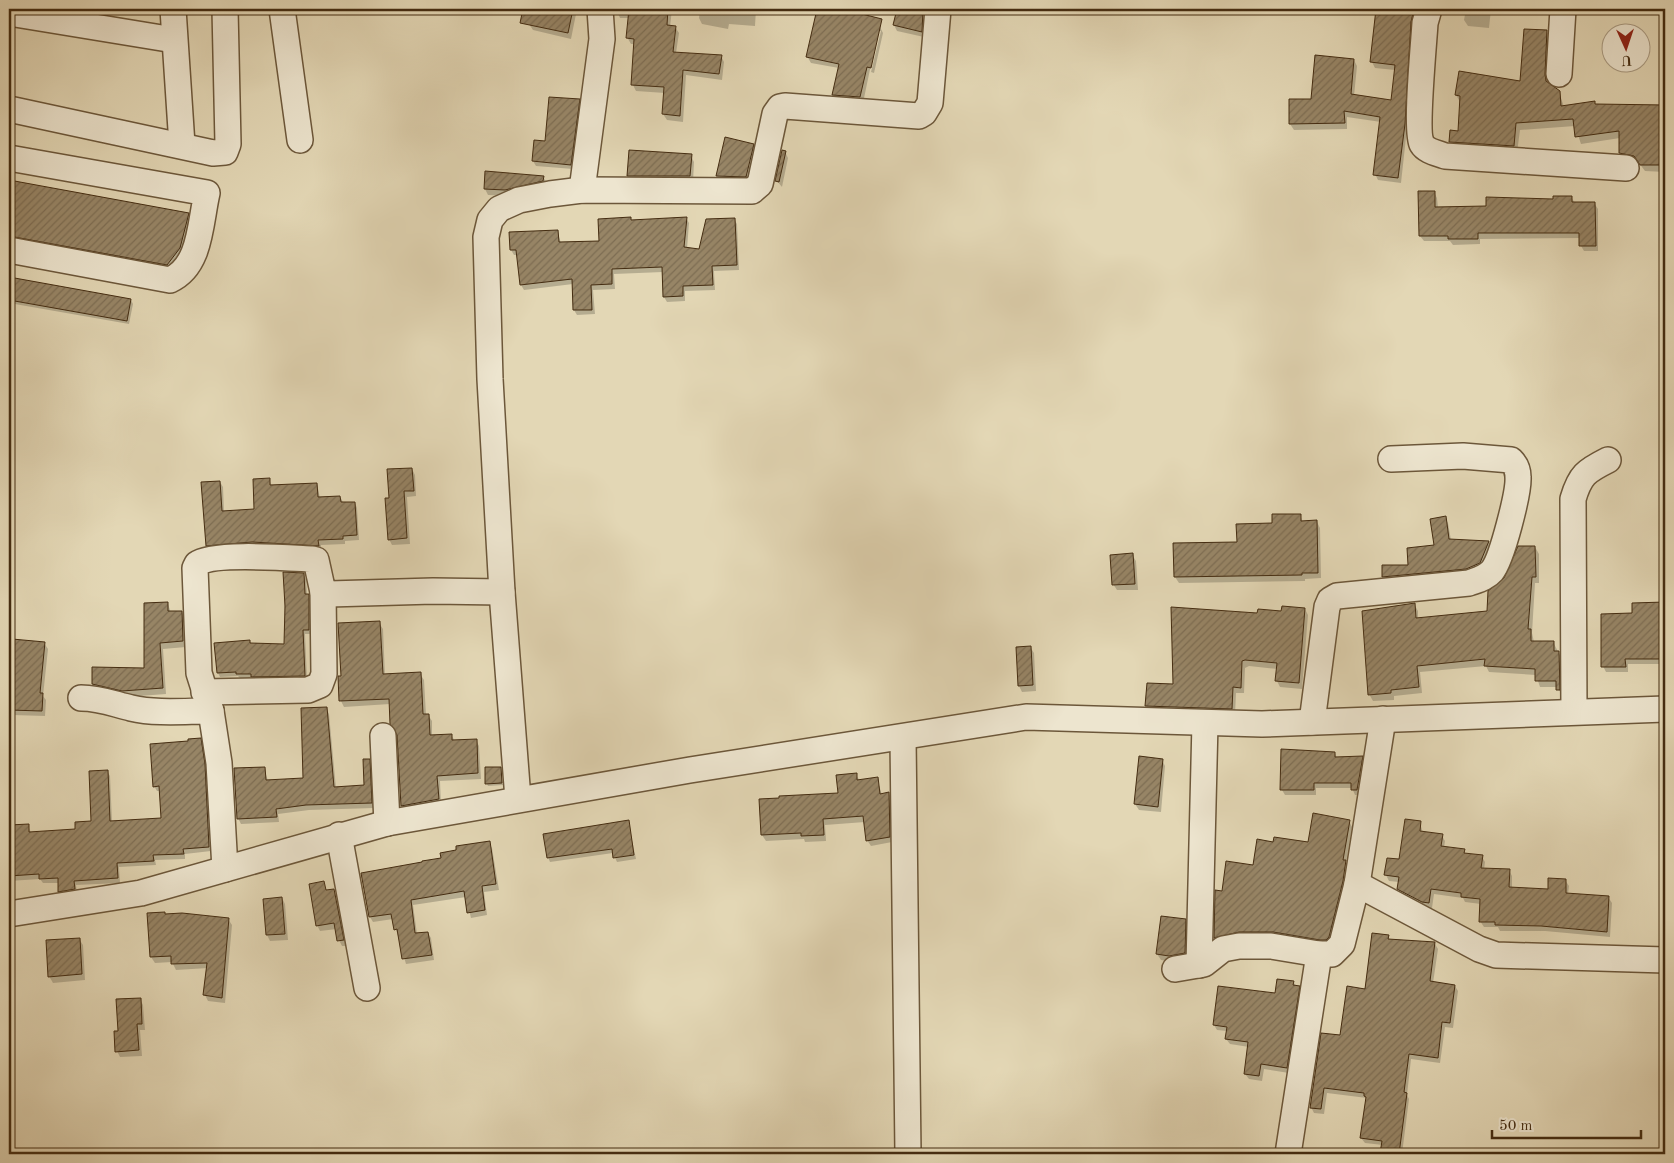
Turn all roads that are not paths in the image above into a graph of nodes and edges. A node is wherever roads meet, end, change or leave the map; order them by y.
1 (173, 9) edge
2 (225, 9) edge
3 (282, 9) edge
4 (600, 9) edge
5 (938, 9) edge
6 (1429, 9) edge
7 (1563, 9) edge
8 (9, 13) edge
9 (174, 40) junction
10 (1559, 74) dead end
11 (9, 108) edge
12 (300, 140) dead end
13 (182, 145) junction
14 (9, 158) edge
15 (1626, 168) dead end
16 (582, 190) junction
17 (9, 250) edge
18 (1391, 459) dead end
19 (1608, 460) dead end
20 (323, 592) junction
21 (502, 592) junction
22 (81, 698) dead end
23 (208, 701) junction
24 (1665, 709) edge
25 (1574, 711) junction
26 (1383, 719) junction
27 (1312, 722) junction
28 (1205, 723) junction
29 (383, 736) dead end
30 (902, 738) junction
31 (518, 799) junction
32 (387, 823) junction
33 (339, 835) junction
34 (226, 868) junction
35 (1357, 884) junction
36 (9, 914) edge
37 (1319, 954) junction
38 (1665, 960) edge
39 (368, 988) dead end
40 (908, 1154) edge
41 (1288, 1154) edge

1 - 9 street
2 - 13 street
3 - 12 street
4 - 16 street
5 - 16 street
6 - 15 street
7 - 10 street
8 - 9 street
9 - 13 street
11 - 13 street
14 - 17 street
16 - 21 street
18 - 27 street
19 - 25 street
20 - 21 street
20 - 23 street
20 - 23 street
21 - 31 street
22 - 23 street
23 - 34 street
24 - 25 street
25 - 26 street
26 - 27 street
26 - 35 street
27 - 28 street
28 - 30 street
28 - 37 street
29 - 32 street
30 - 31 street
30 - 40 street
31 - 32 street
32 - 33 street
33 - 34 street
33 - 39 street
34 - 36 street
35 - 37 street
35 - 38 street
37 - 41 street

